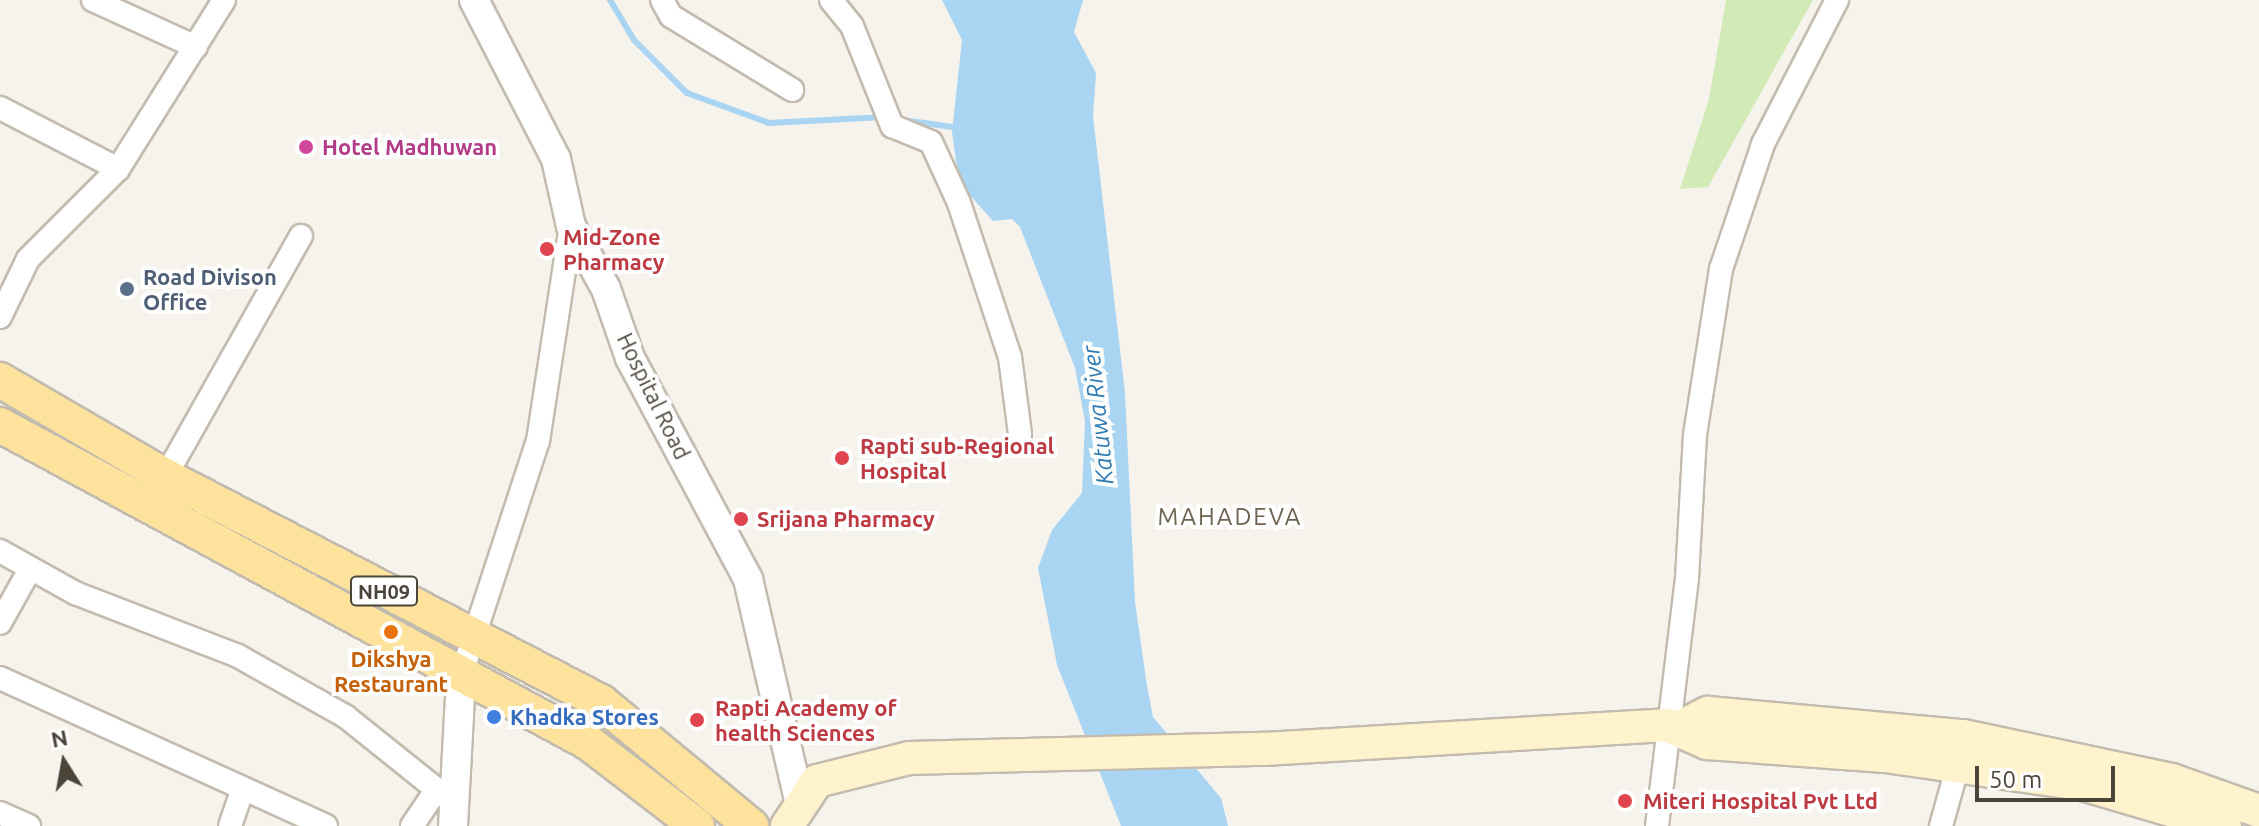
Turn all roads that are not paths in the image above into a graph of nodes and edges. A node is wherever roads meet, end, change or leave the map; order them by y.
1 (93, 0) edge
2 (224, 0) edge
3 (474, 0) edge
4 (662, 0) edge
5 (831, 0) edge
6 (1837, 0) edge
7 (196, 47) junction
8 (792, 90) dead end
9 (0, 108) edge
10 (118, 169) junction
11 (571, 226) junction
12 (301, 236) dead end
13 (0, 317) edge
14 (0, 380) edge
15 (0, 425) edge
16 (1020, 434) dead end
17 (158, 490) junction
18 (0, 551) edge
19 (30, 569) junction
20 (0, 623) edge
21 (474, 638) junction
22 (461, 676) junction
23 (0, 678) edge
24 (1674, 725) junction
25 (1958, 765) junction
26 (243, 789) junction
27 (448, 806) edge
28 (2259, 811) edge
29 (0, 813) edge
30 (793, 815) edge
31 (29, 826) edge
32 (230, 826) edge
33 (326, 826) edge
34 (412, 826) edge
35 (697, 826) edge
36 (751, 826) edge
37 (1657, 826) edge
38 (1941, 826) edge
39 (2225, 826) edge

1 - 7 street
2 - 7 street
3 - 11 street, Hospital Road
4 - 8 street
5 - 16 street
6 - 24 street
7 - 10 street
9 - 10 street
10 - 13 street
11 - 21 street
11 - 30 street, Hospital Road
12 - 17 street
14 - 17 main road, NH09
15 - 17 main road, NH09
17 - 21 main road, NH09
17 - 22 main road, NH09
18 - 19 street
19 - 20 street
19 - 27 street
21 - 22 street
21 - 36 main road, NH09
22 - 27 street
22 - 35 main road, NH09
23 - 26 street
24 - 25 main road
24 - 28 main road
24 - 30 main road
24 - 37 street
25 - 38 street
25 - 39 main road
26 - 32 street
26 - 33 street
27 - 34 street
29 - 31 street

